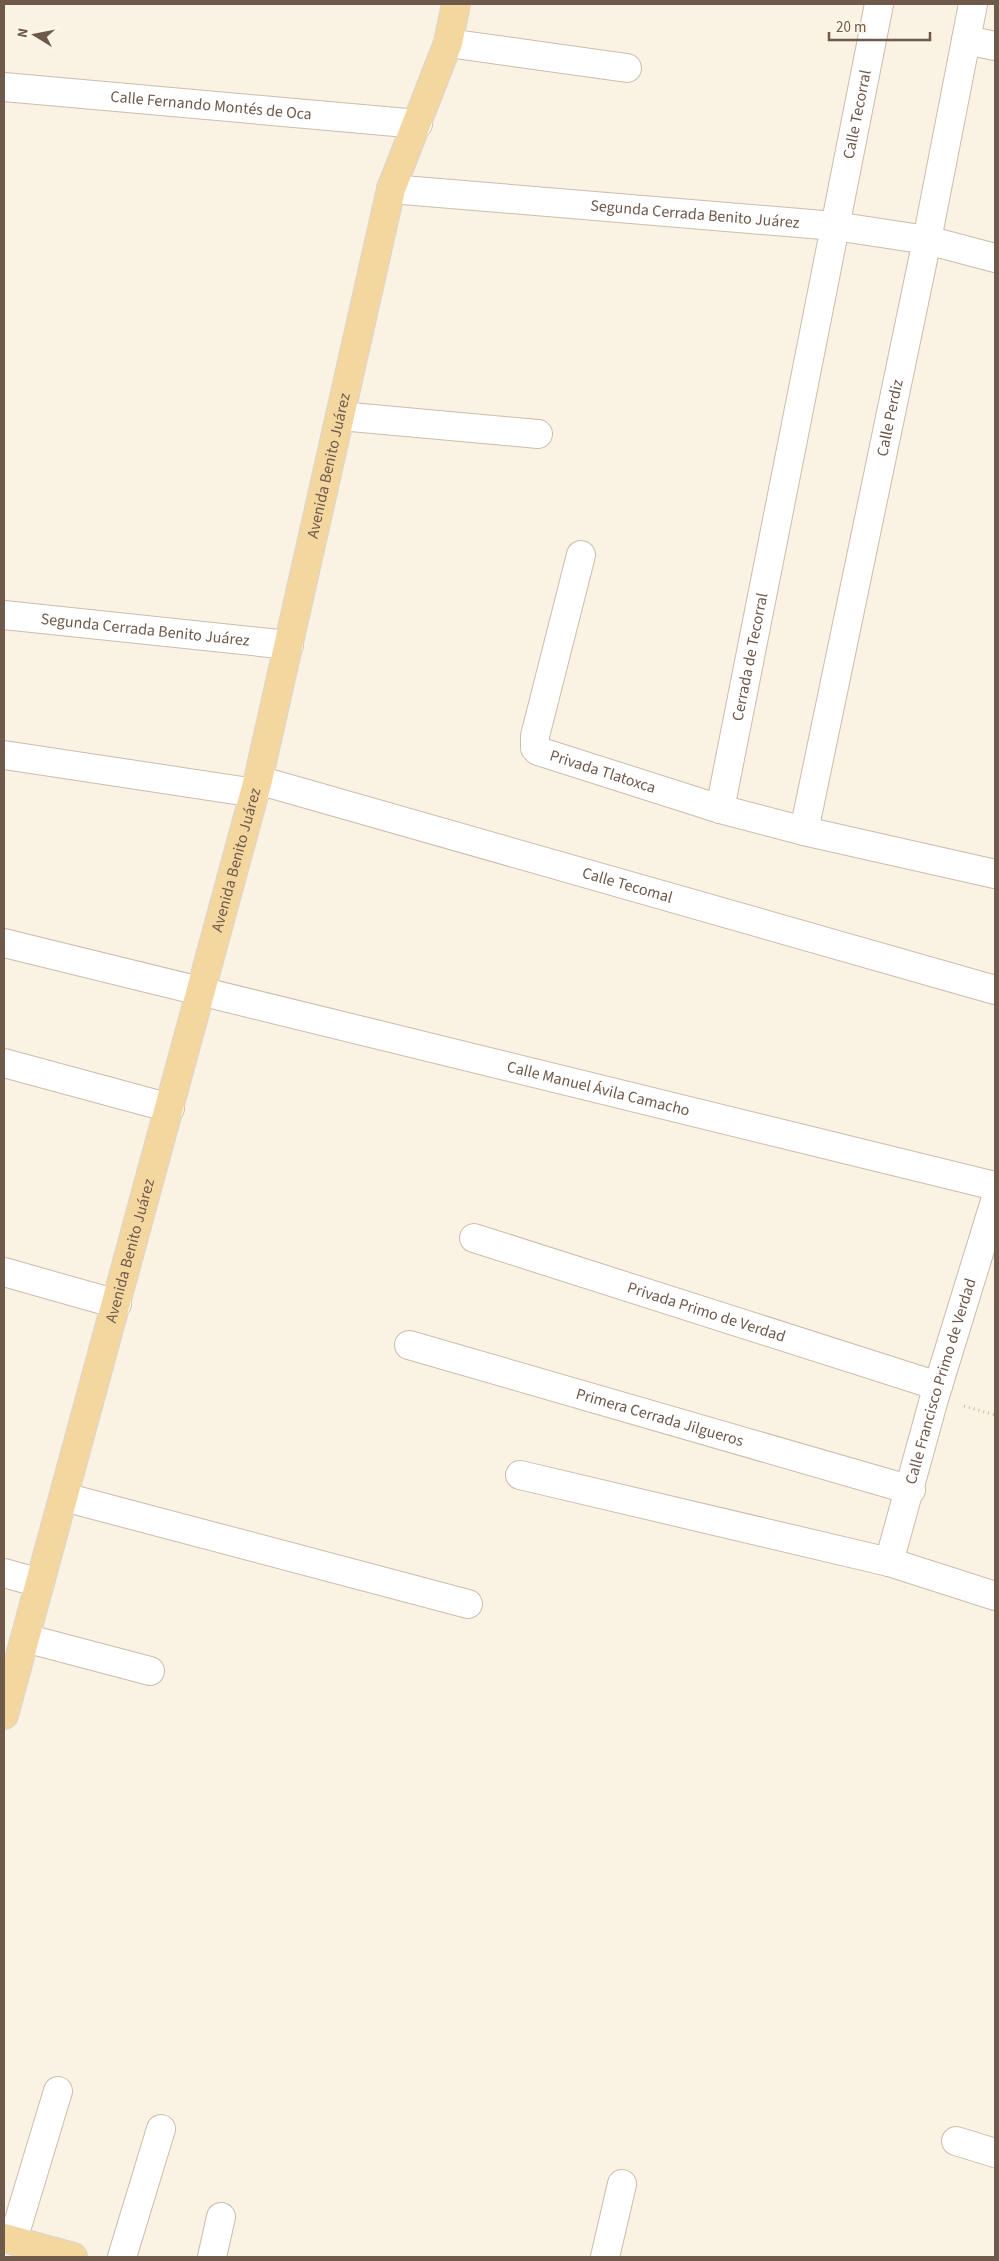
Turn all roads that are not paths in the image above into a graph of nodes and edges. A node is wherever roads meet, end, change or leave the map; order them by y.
1 (456, 4) edge
2 (879, 4) edge
3 (973, 4) edge
4 (966, 40) junction
5 (448, 44) junction
6 (995, 46) edge
7 (627, 68) dead end
8 (4, 86) edge
9 (418, 124) junction
10 (391, 190) junction
11 (835, 226) junction
12 (927, 240) junction
13 (995, 258) edge
14 (340, 416) junction
15 (538, 434) dead end
16 (581, 555) dead end
17 (4, 615) edge
18 (289, 645) junction
19 (4, 754) edge
20 (256, 787) junction
21 (720, 809) junction
22 (804, 832) junction
23 (995, 874) edge
24 (4, 944) edge
25 (995, 990) edge
26 (202, 991) junction
27 (4, 1063) edge
28 (170, 1108) junction
29 (995, 1186) edge
30 (995, 1201) edge
31 (474, 1238) dead end
32 (4, 1272) edge
33 (117, 1304) junction
34 (409, 1344) dead end
35 (938, 1386) junction
36 (520, 1475) dead end
37 (911, 1490) junction
38 (64, 1497) junction
39 (889, 1562) junction
40 (4, 1573) edge
41 (40, 1583) junction
42 (995, 1596) edge
43 (468, 1604) dead end
44 (25, 1638) junction
45 (150, 1671) dead end
46 (4, 1715) edge
47 (58, 2091) dead end
48 (161, 2129) dead end
49 (956, 2141) dead end
50 (995, 2153) edge
51 (622, 2184) dead end
52 (221, 2217) dead end
53 (8, 2239) edge
54 (44, 2253) edge
55 (73, 2257) edge
56 (122, 2257) edge
57 (212, 2257) edge
58 (605, 2257) edge

1 - 5 main road, Avenida Benito Juárez
2 - 11 street, Calle Tecorral
3 - 4 street, Calle Perdiz
4 - 6 street
4 - 12 street, Calle Perdiz
5 - 7 street
5 - 9 main road, Avenida Benito Juárez
8 - 9 street, Calle Fernando Montés de Oca
9 - 10 main road, Avenida Benito Juárez
10 - 11 street, Segunda Cerrada Benito Juárez
10 - 14 main road, Avenida Benito Juárez
11 - 12 street, Segunda Cerrada Benito Juárez
11 - 21 street, Cerrada de Tecorral
12 - 13 street, Segunda Cerrada Benito Juárez
12 - 22 street, Calle Perdiz
14 - 15 street
14 - 18 main road, Avenida Benito Juárez
16 - 21 street, Privada Tlatoxca
17 - 18 street, Segunda Cerrada Benito Juárez
18 - 20 main road, Avenida Benito Juárez
19 - 20 street
20 - 25 street, Calle Tecomal
20 - 26 main road, Avenida Benito Juárez
21 - 22 street
22 - 23 street
24 - 26 street, Calle Manuel Ávila Camacho
26 - 28 main road, Avenida Benito Juárez
26 - 29 street, Calle Manuel Ávila Camacho
27 - 28 street
28 - 33 main road, Avenida Benito Juárez
30 - 35 street, Calle Francisco Primo de Verdad
31 - 35 street, Privada Primo de Verdad
32 - 33 street
33 - 38 main road, Avenida Benito Juárez
34 - 37 street, Primera Cerrada Jilgueros
35 - 37 street, Calle Francisco Primo de Verdad
36 - 39 street
37 - 39 street, Calle Francisco Primo de Verdad
38 - 41 main road, Avenida Benito Juárez
38 - 43 street
39 - 42 street
40 - 41 street
41 - 44 main road, Avenida Benito Juárez
44 - 45 street
44 - 46 main road, Avenida Benito Juárez
47 - 53 street
48 - 56 street
49 - 50 street
51 - 58 street
52 - 57 street
53 - 54 main road
54 - 55 main road

